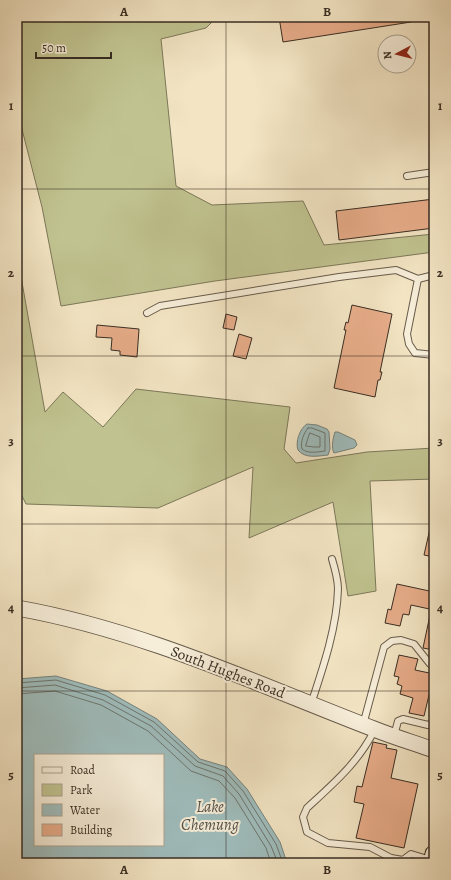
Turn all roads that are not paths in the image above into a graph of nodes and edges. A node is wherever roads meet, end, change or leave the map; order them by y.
1 (434, 172) edge
2 (407, 176) dead end
3 (434, 275) edge
4 (418, 279) junction
5 (147, 313) dead end
6 (434, 355) edge
7 (332, 559) dead end
8 (17, 608) edge
9 (434, 666) edge
10 (311, 704) junction
11 (434, 721) edge
12 (369, 727) junction
13 (394, 736) junction
14 (434, 750) edge
15 (391, 858) junction
16 (433, 859) edge
17 (386, 863) edge

1 - 2 lane
3 - 4 lane
4 - 5 lane
4 - 6 lane
7 - 10 lane
8 - 10 street, South Hughes Road
9 - 12 lane
10 - 12 street, South Hughes Road
11 - 13 lane
12 - 13 street, South Hughes Road
12 - 15 lane
13 - 14 street, South Hughes Road
15 - 16 lane
15 - 17 lane

